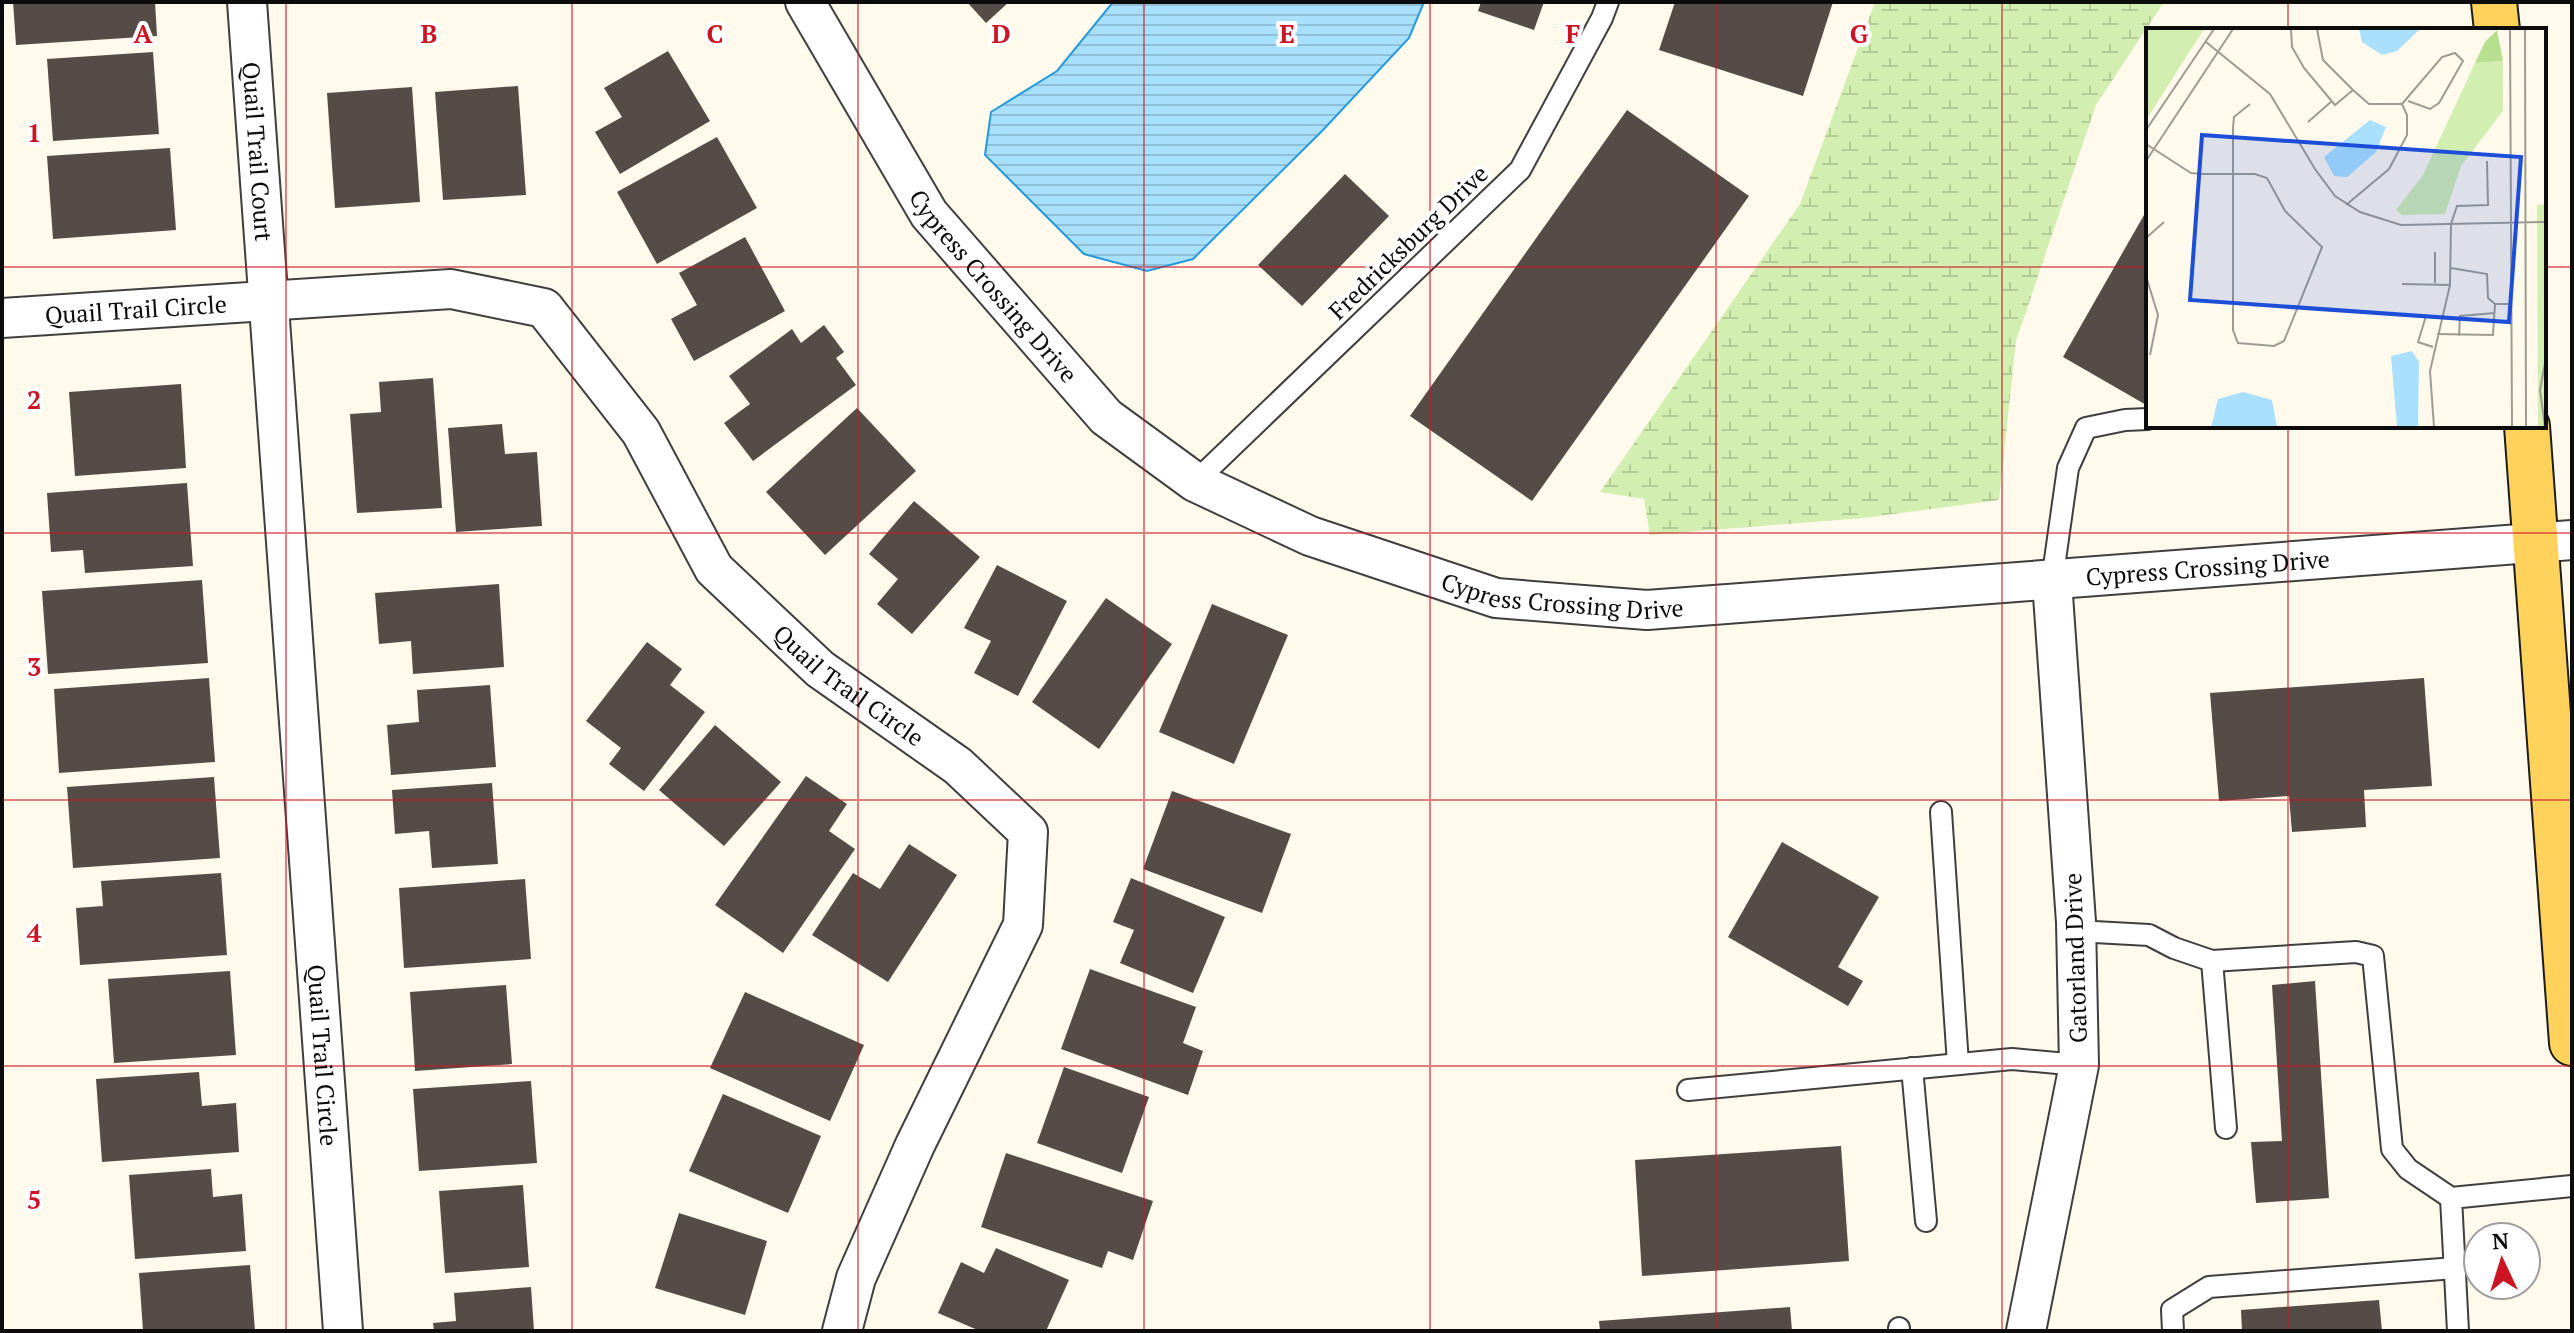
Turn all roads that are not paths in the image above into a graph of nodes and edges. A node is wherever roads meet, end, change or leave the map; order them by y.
1 (247, 2) edge
2 (805, 2) edge
3 (1608, 2) edge
4 (2494, 2) edge
5 (2497, 28) edge
6 (268, 301) junction
7 (2, 318) edge
8 (2146, 419) edge
9 (2527, 428) edge
10 (1195, 482) junction
11 (2554, 542) edge
12 (2052, 581) junction
13 (1941, 812) dead end
14 (2076, 931) junction
15 (2212, 961) junction
16 (2572, 1043) edge
17 (1958, 1064) junction
18 (2079, 1065) junction
19 (1912, 1068) junction
20 (1688, 1090) dead end
21 (2226, 1128) dead end
22 (2572, 1186) edge
23 (2451, 1198) junction
24 (1926, 1221) dead end
25 (2455, 1268) junction
26 (343, 1331) edge
27 (842, 1331) edge
28 (2026, 1331) edge
29 (2173, 1331) edge
30 (2458, 1331) edge

1 - 6 street, Quail Trail Court
2 - 10 street, Cypress Crossing Drive
3 - 10 lane, Fredricksburg Drive
4 - 5 main road
6 - 7 street, Quail Trail Circle
6 - 26 street, Quail Trail Circle
6 - 27 street, Quail Trail Circle
8 - 12 lane
9 - 11 main road
10 - 12 street, Cypress Crossing Drive
11 - 12 street, Cypress Crossing Drive
11 - 16 main road
12 - 14 street, Gatorland Drive
13 - 17 lane
14 - 15 lane
14 - 18 street, Gatorland Drive
15 - 21 lane
15 - 23 lane
17 - 18 lane
17 - 19 lane
18 - 28 street, Gatorland Drive
19 - 20 lane
19 - 24 lane
22 - 23 lane
23 - 25 lane
25 - 29 lane
25 - 30 lane

